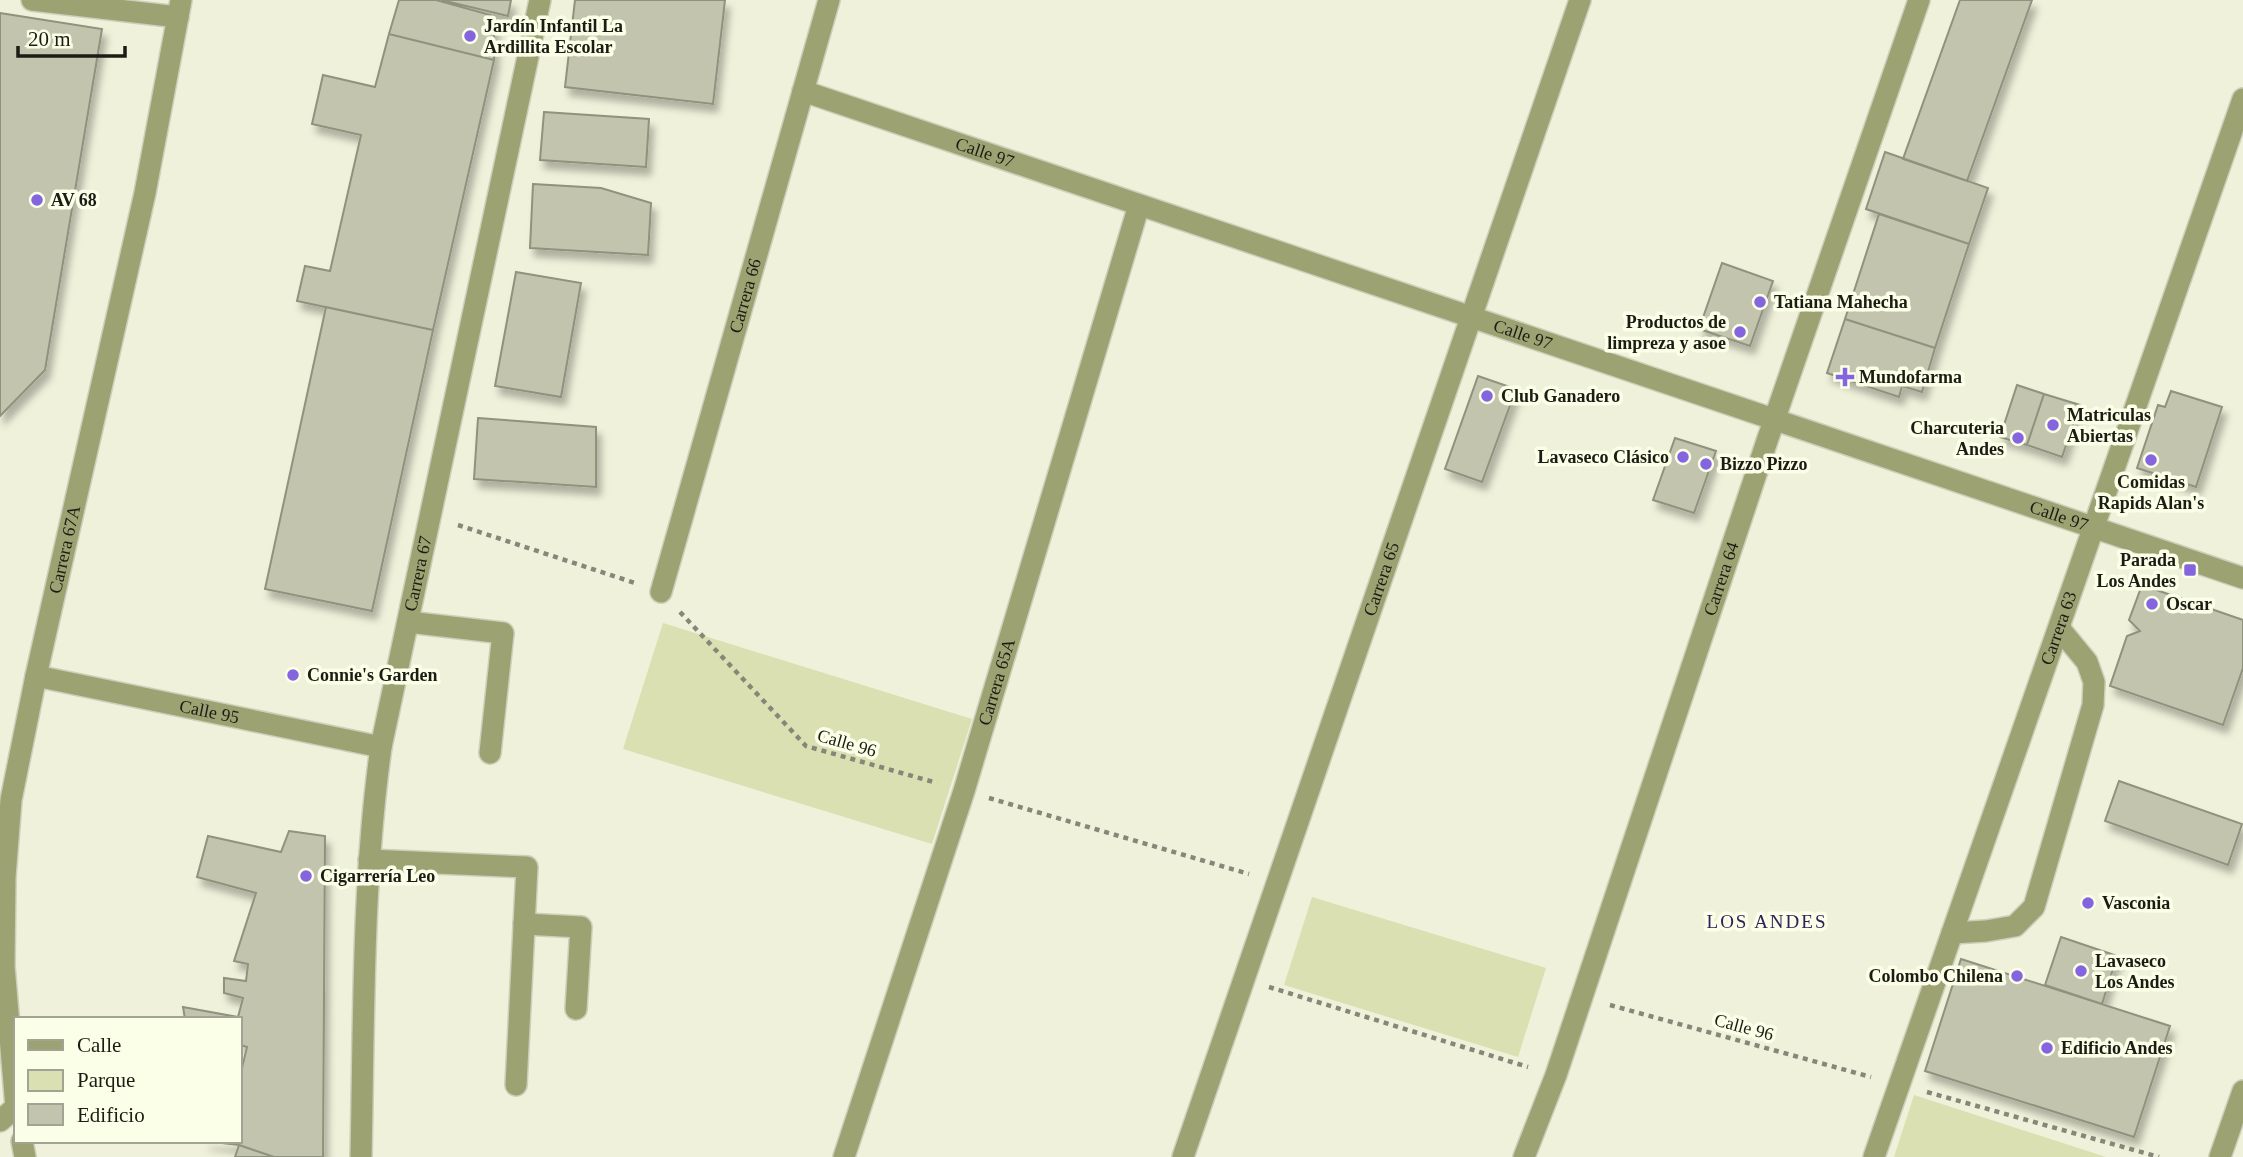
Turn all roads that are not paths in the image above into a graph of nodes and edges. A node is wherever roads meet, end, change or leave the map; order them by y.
1 (32, 0) edge
2 (540, 0) edge
3 (829, 0) edge
4 (1580, 0) edge
5 (1919, 0) edge
6 (179, 8) edge
7 (803, 91) junction
8 (2243, 99) edge
9 (1139, 205) junction
10 (1471, 317) junction
11 (1775, 419) junction
12 (2094, 527) junction
13 (2243, 578) edge
14 (661, 592) road end
15 (408, 622) junction
16 (2059, 628) junction
17 (36, 676) junction
18 (381, 747) junction
19 (490, 753) dead end
20 (369, 860) junction
21 (524, 924) junction
22 (1952, 933) junction
23 (2, 966) edge
24 (576, 1009) dead end
25 (516, 1085) dead end
26 (14, 1087) edge
27 (2243, 1091) edge
28 (0, 1092) edge
29 (14, 1105) edge
30 (14, 1109) edge
31 (0, 1121) edge
32 (361, 1157) edge
33 (844, 1157) edge
34 (1183, 1157) edge
35 (1524, 1157) edge
36 (1874, 1157) edge
37 (2220, 1157) edge

1 - 6 street
2 - 15 street, Carrera 67
3 - 7 street, Carrera 66
4 - 10 street, Carrera 65
5 - 11 street, Carrera 64
6 - 17 street, Carrera 67A
7 - 9 street, Calle 97
7 - 14 street, Carrera 66
8 - 12 street, Carrera 63
9 - 10 street, Calle 97
9 - 33 street, Carrera 65A
10 - 11 street, Calle 97
10 - 34 street, Carrera 65
11 - 12 street, Calle 97
11 - 35 street, Carrera 64
12 - 13 street, Calle 97
12 - 16 street, Carrera 63
15 - 18 street, Carrera 67
15 - 19 street
16 - 22 street, Carrera 63
16 - 22 street
17 - 18 street, Calle 95
17 - 23 street, Carrera 67A
18 - 20 street, Carrera 67
20 - 21 street
20 - 32 street, Carrera 67
21 - 24 street
21 - 25 street
22 - 36 street, Carrera 63
23 - 26 street, Carrera 67A
27 - 37 street
28 - 29 street
30 - 31 street

